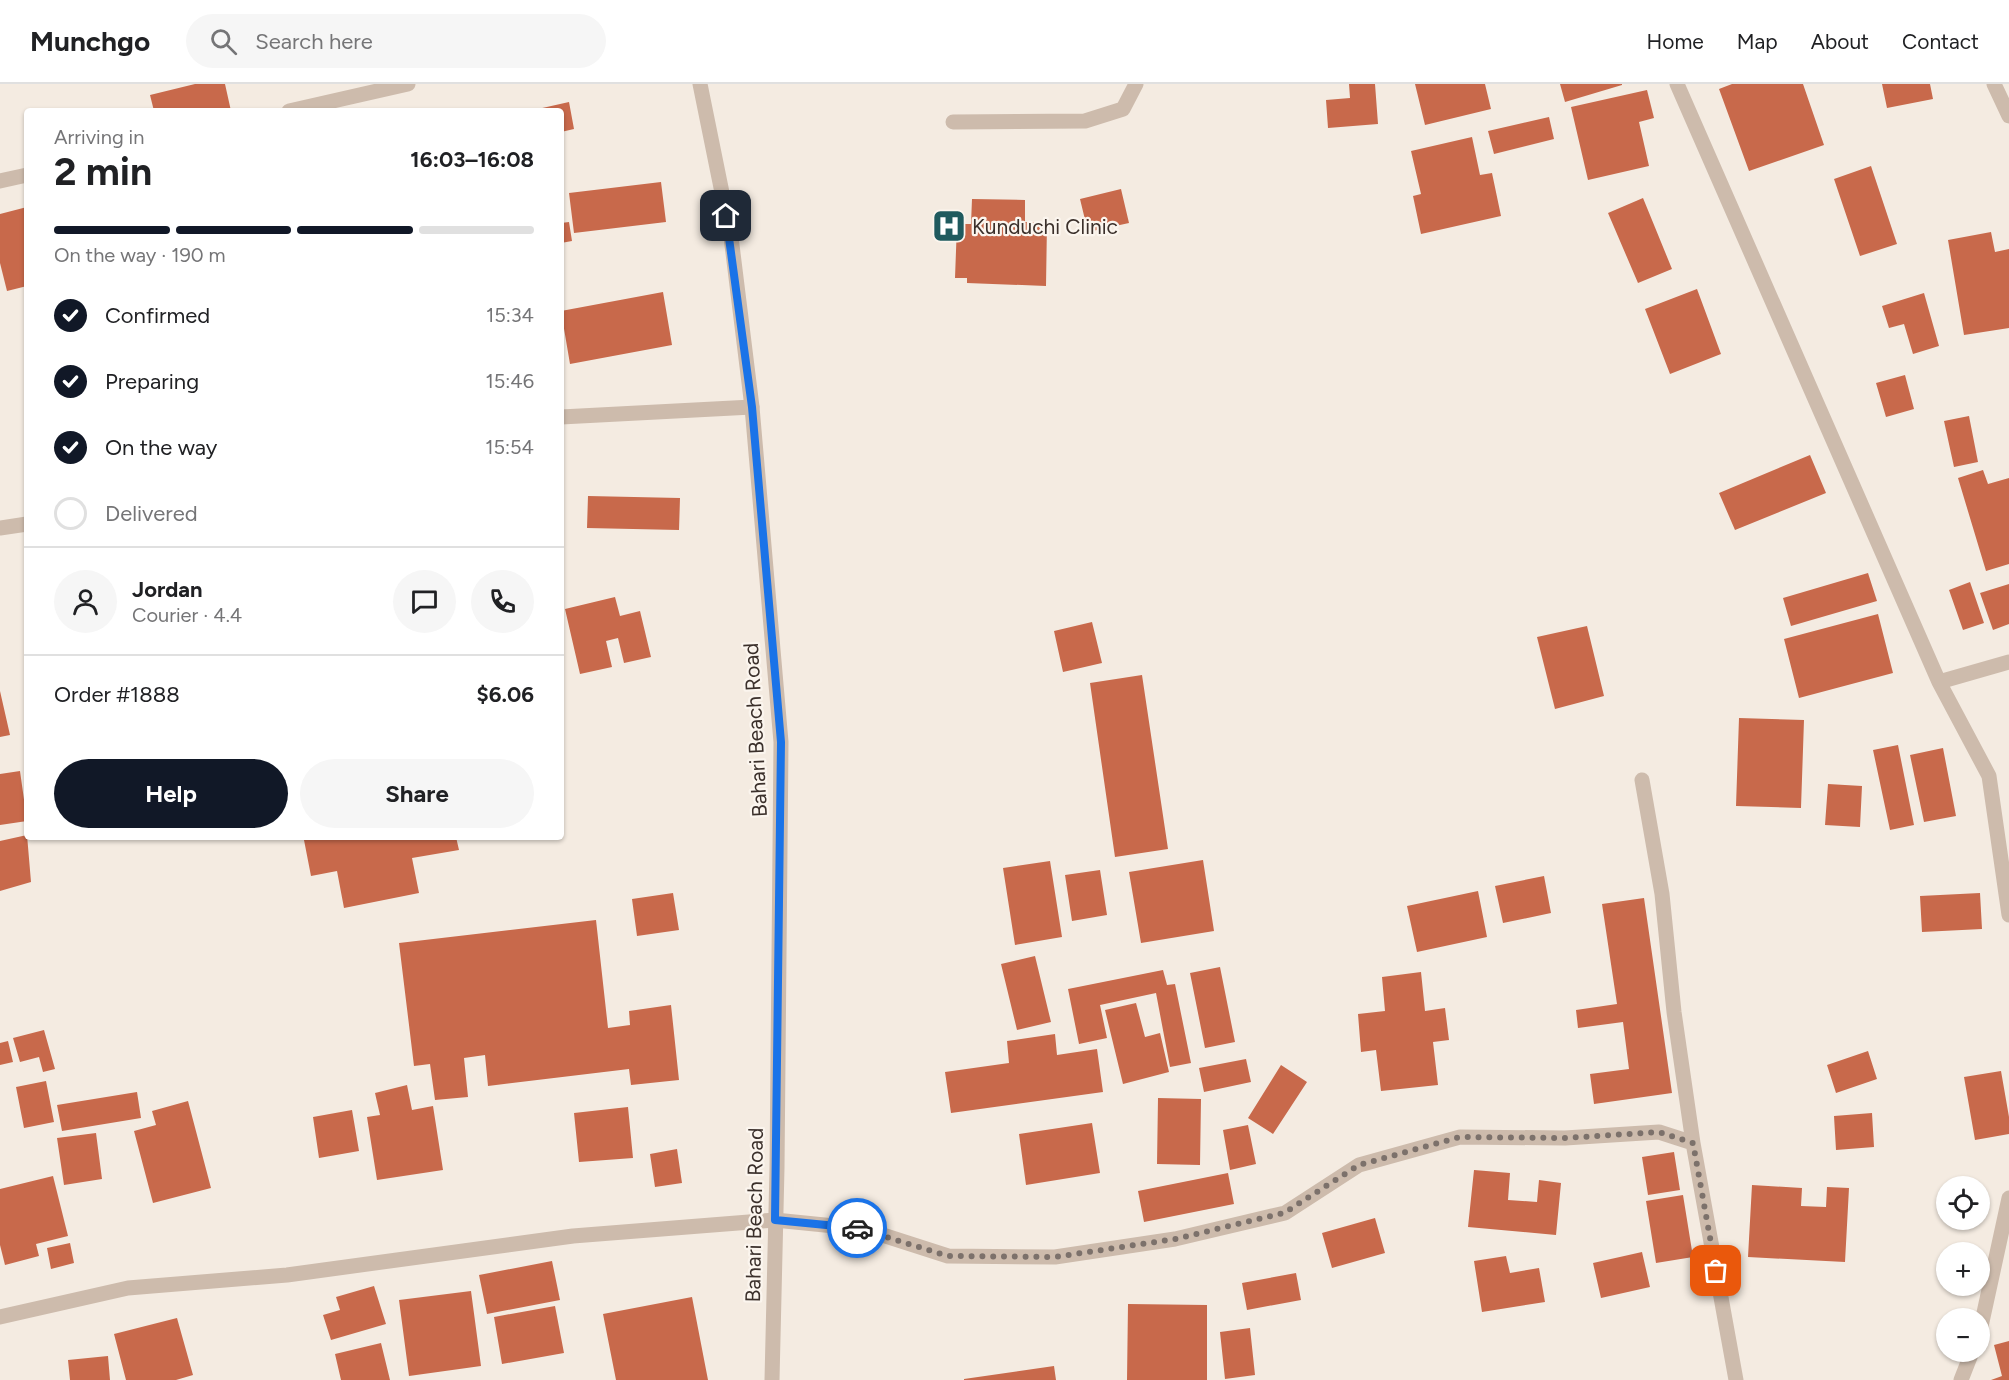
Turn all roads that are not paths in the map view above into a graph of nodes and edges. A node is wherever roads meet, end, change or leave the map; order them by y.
1 (408, 84) edge
2 (700, 84) edge
3 (1136, 84) edge
4 (1677, 84) edge
5 (1994, 84) edge
6 (302, 108) edge
7 (2009, 116) edge
8 (953, 122) dead end
9 (24, 176) edge
10 (0, 181) edge
11 (752, 407) junction
12 (564, 417) edge
13 (24, 524) edge
14 (0, 528) edge
15 (2009, 662) edge
16 (1939, 682) junction
17 (1642, 780) dead end
18 (2009, 915) edge
19 (1693, 1143) junction
20 (2009, 1198) edge
21 (775, 1220) junction
22 (1985, 1308) edge
23 (0, 1317) edge
24 (1968, 1362) edge
25 (772, 1380) edge
26 (1736, 1380) edge
27 (1961, 1380) edge

1 - 6 street
2 - 11 street, Bahari Beach Road
3 - 8 street
4 - 16 street
5 - 7 street
9 - 10 street
11 - 12 street
11 - 21 street, Bahari Beach Road
13 - 14 street
15 - 16 street
16 - 18 street
17 - 19 street
19 - 21 street
19 - 26 street
20 - 22 street
21 - 23 street
21 - 25 street, Bahari Beach Road
24 - 27 street

